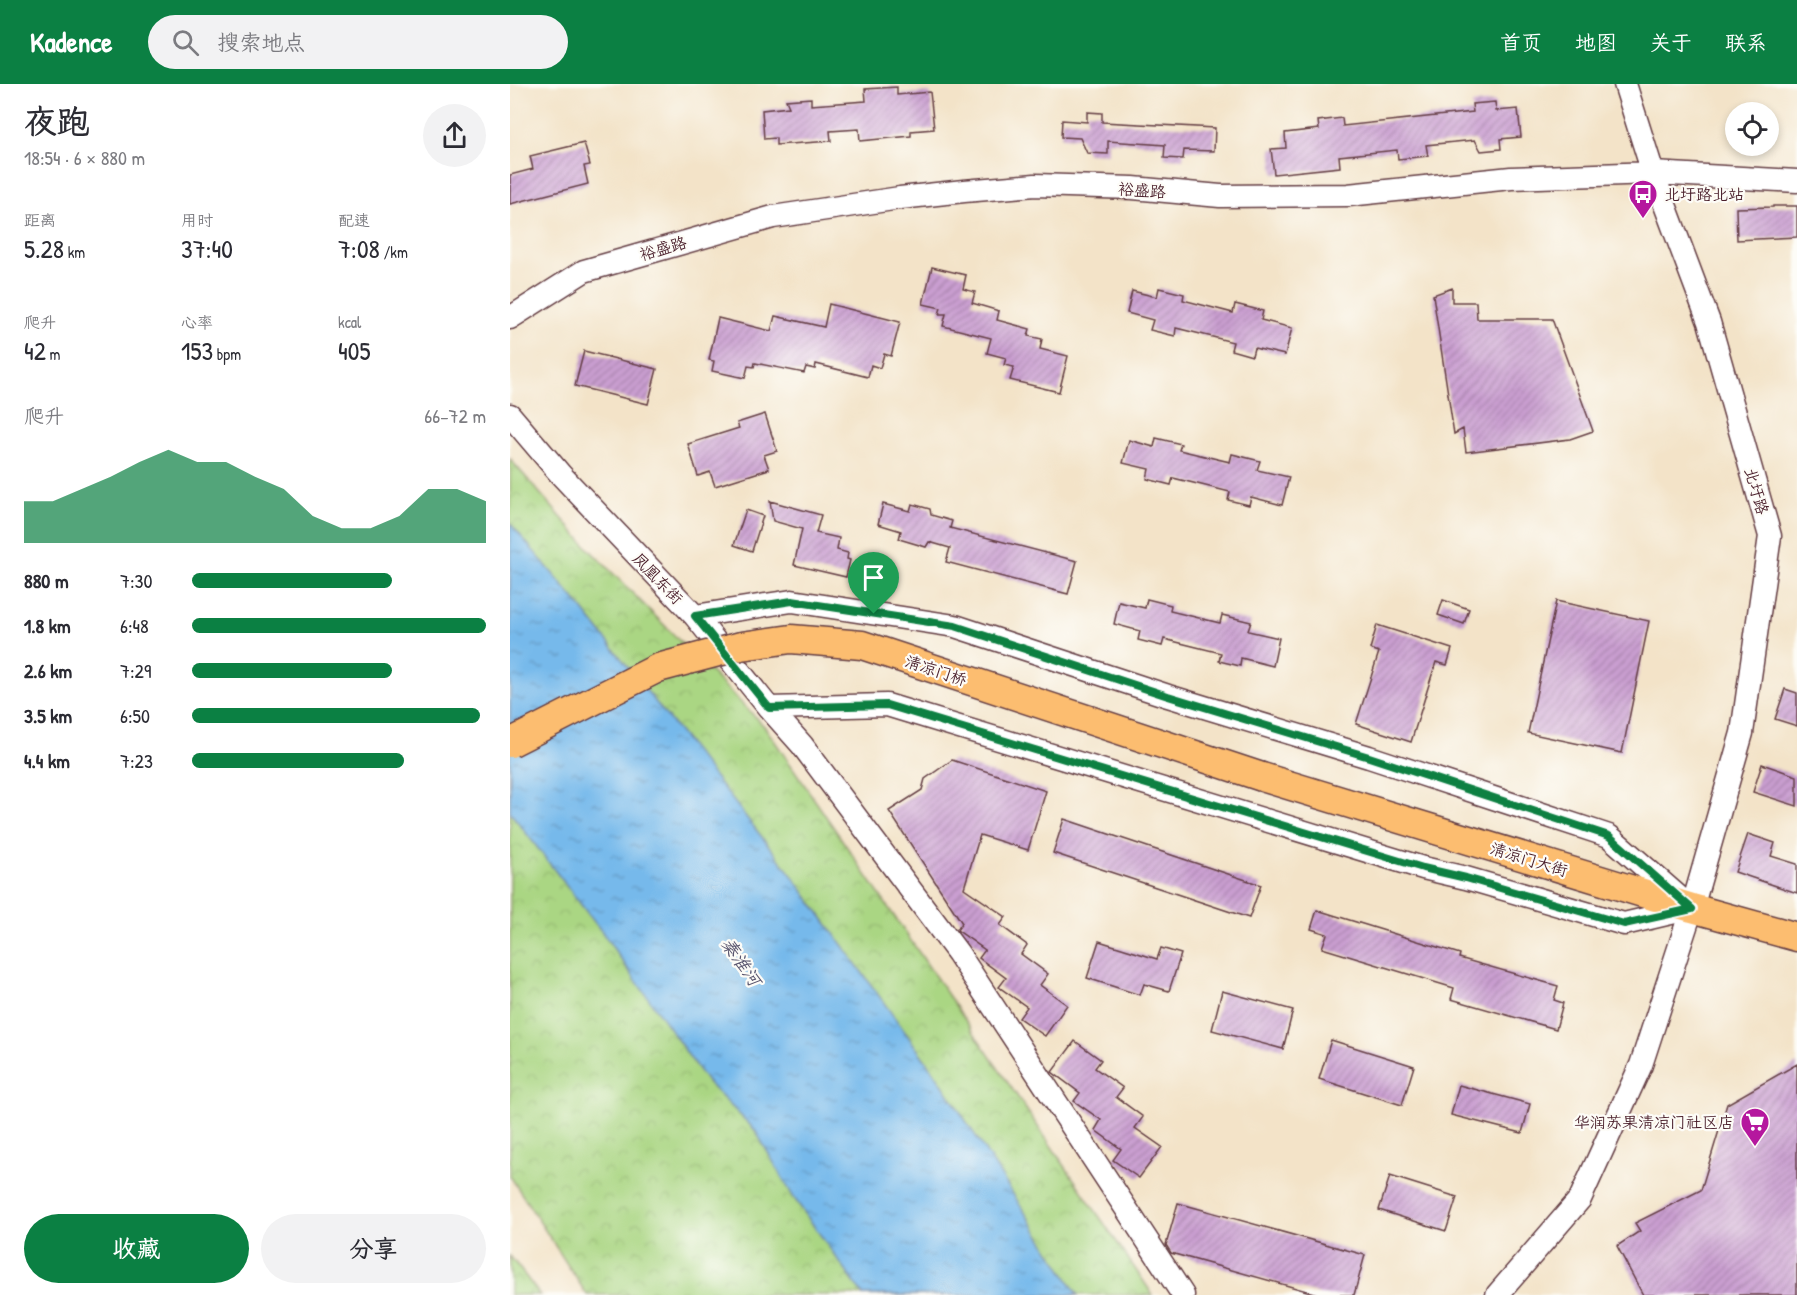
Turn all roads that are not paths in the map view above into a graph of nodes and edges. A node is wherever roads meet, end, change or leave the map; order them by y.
1 (1625, 84) edge
2 (1653, 173) junction
3 (1797, 181) edge
4 (510, 318) edge
5 (510, 415) edge
6 (695, 616) junction
7 (769, 708) junction
8 (510, 743) edge
9 (1262, 777) joint
10 (1692, 909) junction
11 (1797, 938) edge
12 (1183, 1295) edge
13 (1497, 1295) edge

1 - 2 street, 北圩路
2 - 3 street, 裕盛路
2 - 4 street, 裕盛路
2 - 10 street, 北圩路
5 - 6 street, 凤凰东街
6 - 7 street, 凤凰东街
6 - 10 street
7 - 10 street
7 - 12 street, 凤凰东街
8 - 9 main road, 清凉门桥, bridge
9 - 10 main road, 清凉门大街
10 - 11 main road, 清凉门大街
10 - 13 street, 北圩路

